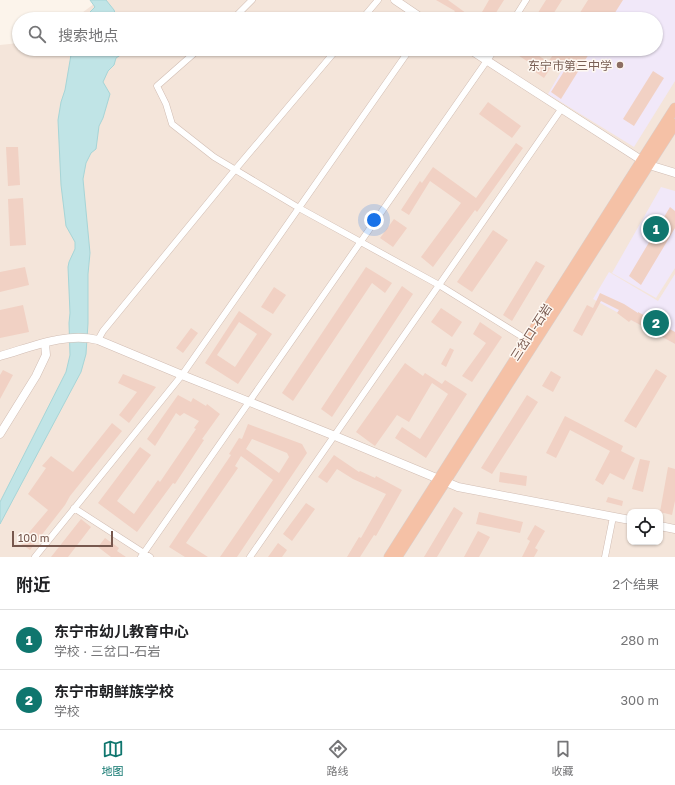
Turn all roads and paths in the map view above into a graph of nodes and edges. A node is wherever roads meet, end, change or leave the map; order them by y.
1 (252, 0) edge
2 (378, 0) edge
3 (395, 0) edge
4 (526, 0) edge
5 (240, 12) edge
6 (368, 12) edge
7 (413, 12) edge
8 (518, 12) edge
9 (191, 56) edge
10 (331, 56) edge
11 (405, 56) edge
12 (480, 56) edge
13 (491, 56) edge
14 (488, 61) junction
15 (562, 108) junction
16 (675, 108) edge
17 (675, 124) edge
18 (645, 162) junction
19 (234, 171) junction
20 (675, 173) edge
21 (299, 208) junction
22 (360, 242) junction
23 (439, 285) junction
24 (98, 340) junction
25 (530, 342) junction
26 (45, 343) junction
27 (0, 356) edge
28 (182, 375) junction
29 (249, 401) junction
30 (0, 434) edge
31 (335, 436) junction
32 (442, 481) junction
33 (74, 508) junction
34 (612, 517) junction
35 (627, 520) edge
36 (663, 527) edge
37 (675, 529) edge
38 (142, 555) edge
39 (35, 557) edge
40 (150, 557) edge
41 (250, 557) edge
42 (388, 557) edge
43 (397, 557) edge
44 (605, 557) edge

1 - 5 street
2 - 6 street
3 - 7 street
4 - 8 street
9 - 19 street
10 - 19 street
11 - 21 street
12 - 14 street
13 - 14 street
14 - 15 street
14 - 22 street
15 - 18 street
15 - 23 street
16 - 18 highway, 三岔口-石岩
17 - 18 highway, 三岔口-石岩
18 - 20 street
18 - 25 highway, 三岔口-石岩
19 - 21 street
19 - 24 street
21 - 22 street
21 - 28 street
22 - 23 street
22 - 29 street
23 - 25 street
23 - 31 street
24 - 26 street
24 - 28 street
25 - 32 highway, 三岔口-石岩
26 - 27 street
26 - 30 street
28 - 29 street
28 - 33 street
29 - 31 street
29 - 38 street
31 - 32 street
31 - 41 street
32 - 34 street
32 - 42 highway, 三岔口-石岩
32 - 43 highway, 三岔口-石岩
33 - 38 street
33 - 39 street
34 - 35 street
34 - 44 street
36 - 37 street
38 - 40 street

